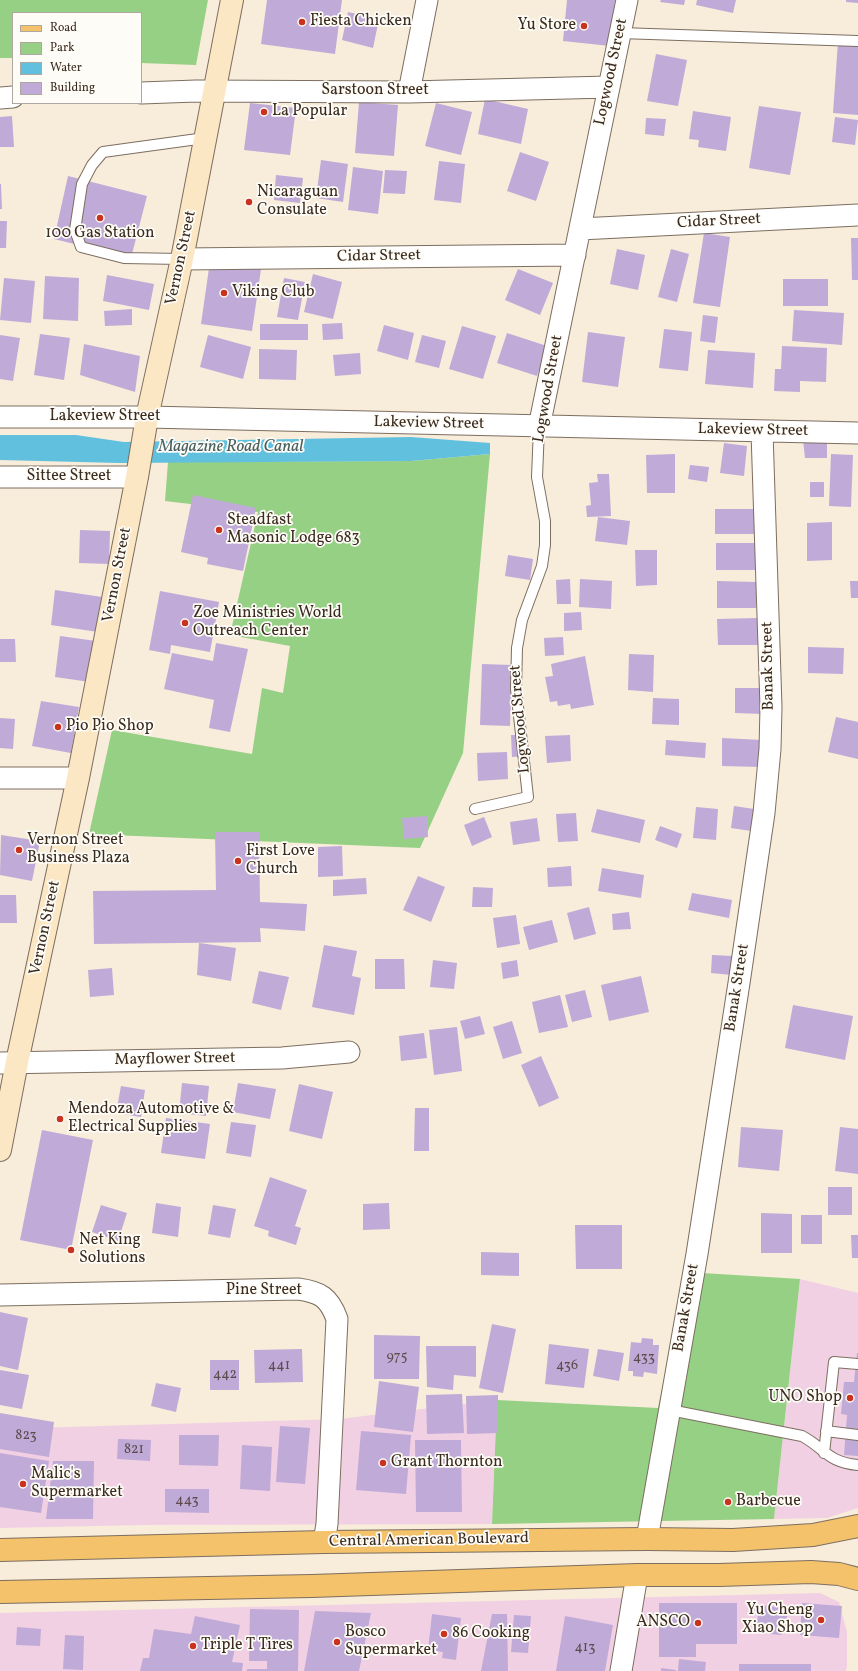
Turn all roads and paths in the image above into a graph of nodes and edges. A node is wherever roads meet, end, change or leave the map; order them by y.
1 (232, 0) edge
2 (427, 0) edge
3 (627, 0) edge
4 (620, 33) junction
5 (858, 41) edge
6 (609, 87) junction
7 (214, 92) junction
8 (409, 92) junction
9 (142, 93) edge
10 (12, 97) edge
11 (0, 98) edge
12 (205, 138) junction
13 (858, 215) edge
14 (580, 229) junction
15 (575, 254) junction
16 (182, 259) junction
17 (0, 417) edge
18 (145, 427) junction
19 (539, 427) junction
20 (762, 432) junction
21 (858, 433) edge
22 (138, 472) junction
23 (0, 477) edge
24 (0, 778) edge
25 (78, 778) junction
26 (475, 809) dead end
27 (349, 1052) dead end
28 (8, 1062) edge
29 (0, 1150) edge
30 (0, 1295) edge
31 (858, 1364) edge
32 (670, 1410) junction
33 (826, 1431) junction
34 (858, 1435) edge
35 (824, 1453) junction
36 (858, 1465) edge
37 (858, 1526) edge
38 (648, 1539) junction
39 (324, 1542) junction
40 (0, 1550) edge
41 (637, 1575) junction
42 (858, 1579) edge
43 (0, 1592) edge
44 (620, 1671) edge

1 - 7 main road, Vernon Street
2 - 8 street
3 - 4 street, Logwood Street
4 - 5 lane
4 - 6 street, Logwood Street
6 - 8 street, Sarstoon Street
6 - 14 street, Logwood Street
7 - 8 street, Sarstoon Street
7 - 9 street, Sarstoon Street
7 - 12 main road, Vernon Street
10 - 11 street
12 - 16 main road, Vernon Street
12 - 16 lane
13 - 14 street, Cidar Street
14 - 15 street, Logwood Street
15 - 16 street, Cidar Street
15 - 19 street, Logwood Street
16 - 18 main road, Vernon Street
17 - 18 street, Lakeview Street
18 - 19 street, Lakeview Street
18 - 22 main road, Vernon Street
19 - 20 street, Lakeview Street
19 - 26 lane, Logwood Street
20 - 21 street, Lakeview Street
20 - 32 street, Banak Street
22 - 23 street, Sittee Street
22 - 25 main road, Vernon Street
24 - 25 street
25 - 28 main road, Vernon Street
27 - 28 street, Mayflower Street
28 - 29 main road, Vernon Street
30 - 39 street, Pine Street
31 - 33 lane
32 - 35 lane
32 - 38 street, Banak Street
33 - 34 lane
33 - 35 lane
35 - 36 lane
37 - 38 main road, Central American Boulevard
38 - 39 main road, Central American Boulevard
39 - 40 main road, Central American Boulevard
41 - 42 main road
41 - 43 main road
41 - 44 street

